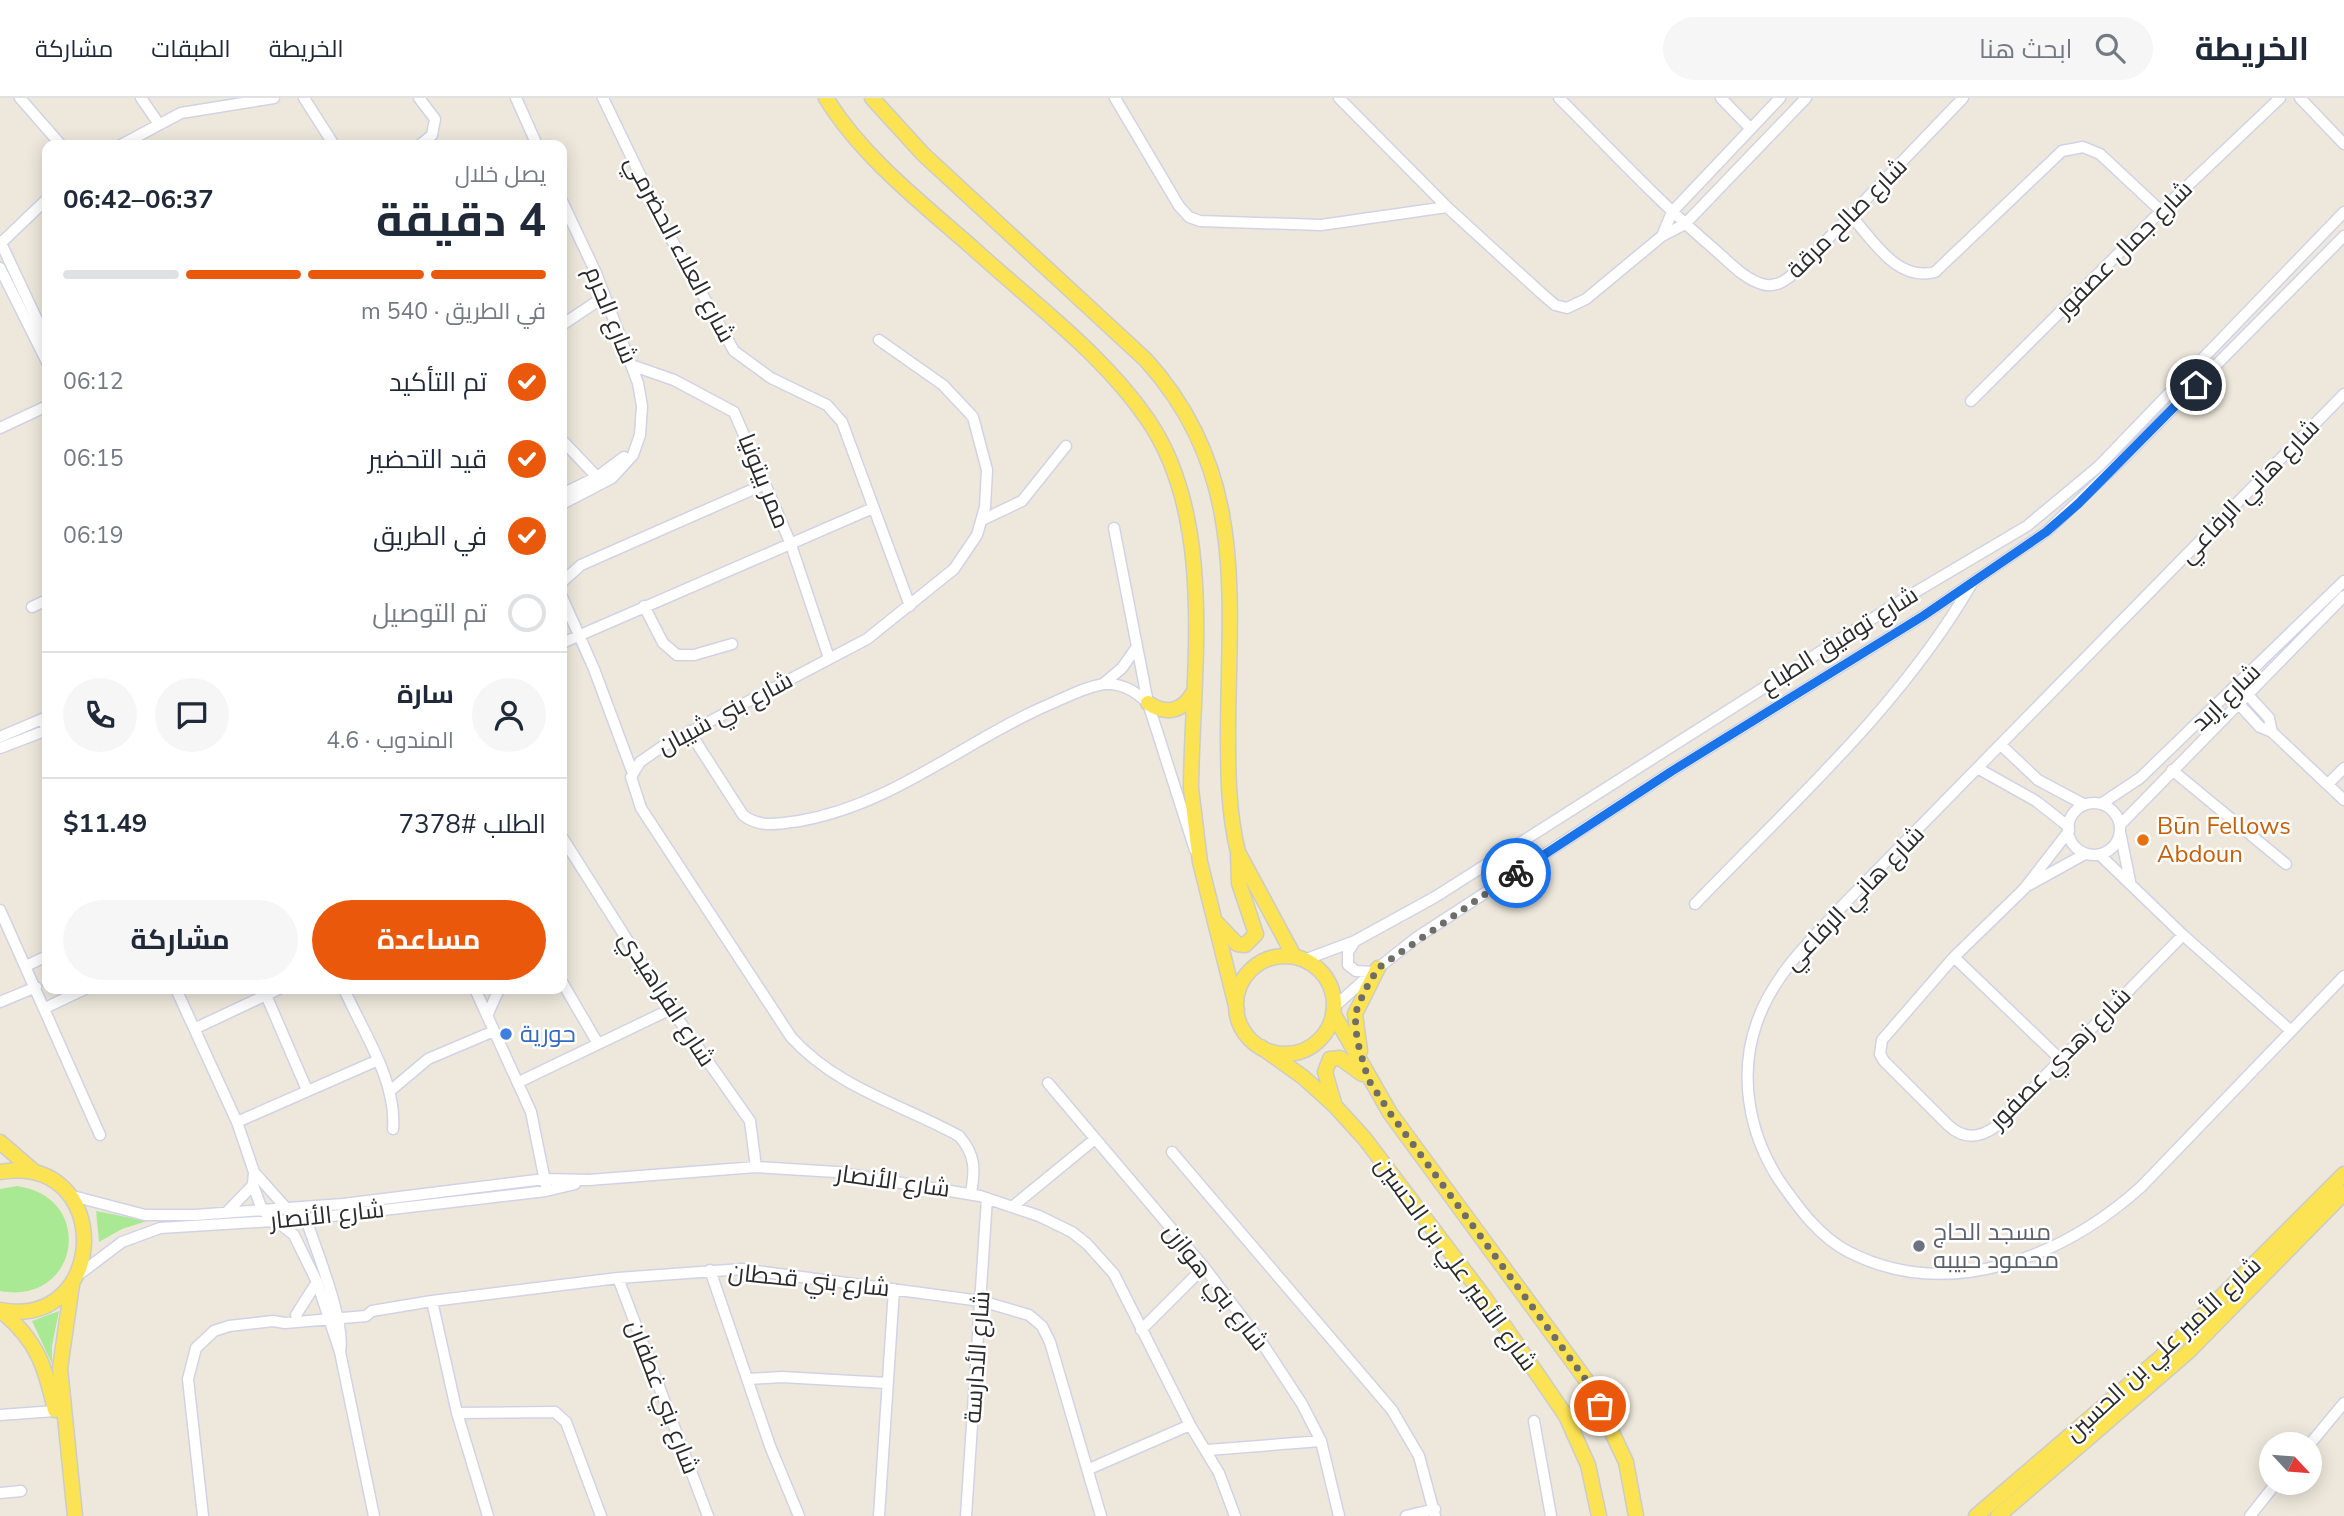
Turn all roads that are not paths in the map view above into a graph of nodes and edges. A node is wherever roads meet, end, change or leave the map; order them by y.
1 (20, 98) edge
2 (141, 98) edge
3 (274, 98) edge
4 (304, 98) edge
5 (419, 98) edge
6 (516, 98) edge
7 (603, 98) edge
8 (827, 98) edge
9 (872, 98) edge
10 (1115, 98) edge
11 (1339, 98) edge
12 (1559, 98) edge
13 (1721, 98) edge
14 (1780, 98) edge
15 (1806, 98) edge
16 (1964, 98) edge
17 (2280, 98) edge
18 (2300, 98) edge
19 (159, 124) junction
20 (1750, 128) junction
21 (57, 140) edge
22 (130, 140) edge
23 (331, 140) edge
24 (426, 140) edge
25 (535, 140) edge
26 (2344, 144) edge
27 (42, 204) edge
28 (1447, 206) junction
29 (2161, 211) junction
30 (567, 212) edge
31 (1672, 212) junction
32 (2344, 212) edge
33 (1851, 216) junction
34 (1685, 224) junction
35 (1661, 236) junction
36 (2344, 236) edge
37 (0, 243) edge
38 (0, 268) edge
39 (12, 289) edge
40 (605, 296) junction
41 (0, 301) edge
42 (567, 322) edge
43 (42, 334) edge
44 (878, 340) dead end
45 (42, 352) edge
46 (631, 365) junction
47 (2344, 394) edge
48 (1971, 401) dead end
49 (42, 409) edge
50 (0, 428) edge
51 (640, 435) junction
52 (567, 445) edge
53 (1066, 446) dead end
54 (597, 477) junction
55 (765, 484) junction
56 (567, 492) edge
57 (567, 500) edge
58 (873, 508) junction
59 (982, 520) junction
60 (1114, 528) dead end
61 (790, 542) junction
62 (567, 578) edge
63 (2344, 581) edge
64 (1972, 583) junction
65 (2344, 596) edge
66 (42, 602) edge
67 (1896, 603) junction
68 (644, 606) junction
69 (910, 606) junction
70 (32, 607) dead end
71 (567, 607) edge
72 (1909, 624) junction
73 (580, 634) junction
74 (567, 640) edge
75 (732, 644) dead end
76 (1136, 648) junction
77 (829, 659) junction
78 (1103, 684) junction
79 (1193, 693) junction
80 (2247, 694) junction
81 (1148, 703) junction
82 (2238, 703) junction
83 (42, 723) edge
84 (42, 724) edge
85 (689, 731) junction
86 (2272, 732) junction
87 (0, 737) edge
88 (2001, 745) junction
89 (0, 748) edge
90 (2344, 768) edge
91 (1979, 769) junction
92 (2172, 769) junction
93 (632, 771) junction
94 (2328, 784) junction
95 (2344, 800) edge
96 (2101, 804) junction
97 (2084, 806) junction
98 (2120, 828) junction
99 (2069, 829) junction
100 (567, 844) edge
101 (1238, 852) junction
102 (2085, 853) junction
103 (2100, 855) junction
104 (1200, 862) junction
105 (2286, 864) dead end
106 (2130, 881) junction
107 (2024, 889) junction
108 (1695, 904) dead end
109 (0, 910) edge
110 (1214, 919) junction
111 (2183, 935) junction
112 (1354, 941) junction
113 (1954, 957) junction
114 (42, 958) edge
115 (1299, 958) junction
116 (26, 966) junction
117 (1375, 970) junction
118 (2344, 976) edge
119 (36, 987) junction
120 (567, 991) edge
121 (74, 994) edge
122 (178, 994) edge
123 (346, 994) edge
124 (477, 994) edge
125 (497, 994) edge
126 (266, 995) joint
127 (0, 1002) edge
128 (45, 1008) junction
129 (671, 1009) junction
130 (1237, 1010) junction
131 (1334, 1010) junction
132 (487, 1016) junction
133 (195, 1028) junction
134 (2290, 1030) junction
135 (494, 1031) junction
136 (597, 1042) junction
137 (1261, 1047) junction
138 (2059, 1058) junction
139 (376, 1061) junction
140 (1368, 1079) junction
141 (519, 1082) junction
142 (1048, 1083) dead end
143 (307, 1090) junction
144 (390, 1091) junction
145 (1335, 1106) junction
146 (237, 1122) junction
147 (393, 1129) dead end
148 (100, 1135) dead end
149 (1094, 1139) junction
150 (0, 1142) edge
151 (1172, 1152) dead end
152 (756, 1167) junction
153 (0, 1172) edge
154 (254, 1172) junction
155 (37, 1174) junction
156 (2344, 1174) edge
157 (253, 1185) junction
158 (546, 1185) junction
159 (971, 1193) junction
160 (2344, 1193) edge
161 (69, 1195) junction
162 (987, 1198) junction
163 (389, 1204) junction
164 (283, 1207) junction
165 (1012, 1207) junction
166 (262, 1210) junction
167 (227, 1212) junction
168 (329, 1216) junction
169 (306, 1219) junction
170 (274, 1221) junction
171 (315, 1246) junction
172 (1204, 1267) junction
173 (710, 1270) junction
174 (618, 1278) junction
175 (74, 1279) junction
176 (317, 1282) junction
177 (894, 1289) junction
178 (432, 1301) junction
179 (981, 1301) junction
180 (0, 1310) edge
181 (296, 1315) junction
182 (331, 1315) junction
183 (273, 1321) junction
184 (1141, 1330) junction
185 (749, 1379) junction
186 (887, 1383) junction
187 (2344, 1403) edge
188 (55, 1411) junction
189 (457, 1413) junction
190 (0, 1415) edge
191 (1534, 1421) dead end
192 (1190, 1425) junction
193 (2319, 1432) edge
194 (1321, 1441) junction
195 (1208, 1450) junction
196 (1089, 1469) junction
197 (21, 1491) dead end
198 (0, 1493) edge
199 (2267, 1495) edge
200 (1435, 1512) edge
201 (73, 1516) edge
202 (203, 1516) edge
203 (374, 1516) edge
204 (488, 1516) edge
205 (601, 1516) edge
206 (708, 1516) edge
207 (799, 1516) edge
208 (879, 1516) edge
209 (966, 1516) edge
210 (1101, 1516) edge
211 (1235, 1516) edge
212 (1339, 1516) edge
213 (1406, 1516) edge
214 (1551, 1516) edge
215 (1599, 1516) edge
216 (1636, 1516) edge
217 (1976, 1516) edge
218 (1998, 1516) edge
219 (2250, 1516) edge

1 - 21 street
2 - 19 street
3 - 19 street
4 - 23 street
5 - 24 street
6 - 25 street
7 - 58 street, شارع العلاء الحضرمي
8 - 79 main road
9 - 101 main road
10 - 28 street
11 - 28 street
12 - 31 street
13 - 20 street
14 - 20 street
15 - 34 street
16 - 33 street, شارع صالح مرقة
17 - 29 street, شارع جمال عصفور
18 - 26 street
19 - 22 street
20 - 31 street
27 - 37 street
28 - 35 street
29 - 33 street
29 - 48 street, شارع جمال عصفور
30 - 40 street, شارع الحرم
31 - 34 street
31 - 35 street
32 - 67 street, شارع توفيق الطباع
33 - 34 street, شارع صالح مرقة
34 - 35 street
36 - 64 street, شارع توفيق الطباع
37 - 39 street
38 - 39 street
39 - 41 street
39 - 43 street
39 - 45 street
40 - 42 street
40 - 46 street, شارع الحرم
44 - 59 street, شارع بني شيبان
46 - 51 street, شارع الحرم
46 - 55 street, ممر بيتونيا
47 - 88 street, شارع هاني الرفاعي
49 - 50 street
51 - 54 street
51 - 57 street, شارع الحرم
52 - 54 street
53 - 59 street
54 - 56 street
55 - 61 street, ممر بيتونيا
55 - 62 street
58 - 61 street
58 - 69 street, شارع العلاء الحضرمي
59 - 69 street, شارع بني شيبان
60 - 76 street
61 - 68 street
61 - 77 street, ممر بيتونيا
63 - 96 street, شارع إربد
64 - 72 street, شارع توفيق الطباع
64 - 108 street
65 - 80 street, شارع إربد
66 - 70 street
67 - 72 street
67 - 112 street, شارع توفيق الطباع
68 - 73 street
68 - 75 street
69 - 77 street, شارع بني شيبان
71 - 73 street
72 - 117 street, شارع توفيق الطباع
73 - 74 street
73 - 93 street
76 - 78 street
76 - 81 street
77 - 85 street, شارع بني شيبان
78 - 81 street
78 - 85 street
79 - 81 main road
79 - 104 main road
80 - 82 street, شارع إربد
80 - 86 street
81 - 104 street
82 - 86 street
82 - 92 street, شارع إربد
83 - 87 street
84 - 89 street
85 - 93 street, شارع بني شيبان
86 - 94 street
88 - 91 street, شارع هاني الرفاعي
88 - 97 street
90 - 94 street
91 - 99 street
91 - 134 street, شارع هاني الرفاعي
92 - 98 street, شارع إربد
92 - 105 street
93 - 159 street, شارع بني شيبان
94 - 95 street
96 - 97 street
96 - 98 street
97 - 99 street
98 - 103 street
98 - 106 street
99 - 102 street
99 - 107 street, شارع زهدي عصفور
100 - 129 street, شارع الفراهيدي
101 - 110 main road
101 - 115 main road
102 - 103 street
102 - 107 street, شارع زهدي عصفور
103 - 106 street
104 - 110 main road
106 - 111 street
107 - 113 street, شارع زهدي عصفور
109 - 116 street
110 - 130 main road
111 - 134 street
111 - 138 street, شارع زهدي عصفور
112 - 115 street, شارع توفيق الطباع
112 - 117 street
113 - 138 street
113 - 138 street, شارع زهدي عصفور
114 - 116 street
115 - 130 main road
115 - 131 main road
116 - 119 street
117 - 131 street, شارع توفيق الطباع
117 - 140 main road
118 - 134 street, شارع هاني الرفاعي
119 - 127 street
119 - 128 street
120 - 136 street
121 - 128 street
122 - 133 street
123 - 139 street
124 - 132 street
125 - 132 street
126 - 133 street
126 - 143 street
128 - 148 street
129 - 136 street
129 - 152 street, شارع الفراهيدي
130 - 137 main road
131 - 137 main road
131 - 140 main road, شارع الأمير علي بن الحسين
132 - 135 street
133 - 146 street
135 - 141 street
135 - 144 street
136 - 141 street
137 - 145 main road, شارع الأمير علي بن الحسين
139 - 143 street
139 - 144 street
140 - 145 main road
140 - 216 main road, شارع الأمير علي بن الحسين
141 - 158 street
142 - 149 street, شارع بني هوازن
143 - 146 street
144 - 147 street
145 - 215 main road, شارع الأمير علي بن الحسين
146 - 154 street
149 - 165 street
149 - 172 street, شارع بني هوازن
150 - 155 main road
151 - 200 street, شارع بني هوازن
152 - 158 street, شارع الأنصار
152 - 159 street, شارع الأنصار
153 - 155 main road
154 - 157 street
154 - 164 street
155 - 161 main road
156 - 217 main road, شارع الأمير علي بن الحسين
157 - 166 street
157 - 167 street
158 - 163 street, شارع الأنصار
159 - 162 street, شارع الأنصار
160 - 218 main road, شارع الأمير علي بن الحسين
161 - 167 street, شارع الأنصار
161 - 175 main road
162 - 165 street
162 - 179 street, شارع الأدارسة
163 - 164 street, شارع الأنصار
163 - 168 street, شارع الأنصار
164 - 166 street, شارع الأنصار
164 - 169 street
165 - 184 street
166 - 167 street, شارع الأنصار
166 - 170 street
168 - 169 street, شارع الأنصار
168 - 171 street
169 - 170 street, شارع الأنصار
169 - 171 street
170 - 175 street, شارع الأنصار
170 - 176 street
171 - 182 street
172 - 184 street
172 - 194 street, شارع بني هوازن
173 - 174 street, شارع بني قحطان
173 - 177 street, شارع بني قحطان
173 - 185 street
174 - 178 street, شارع بني قحطان
174 - 206 street, شارع بني غطفان
175 - 180 main road
175 - 201 main road
176 - 181 street
176 - 182 street
177 - 179 street, شارع بني قحطان
177 - 186 street
178 - 182 street, شارع بني قحطان
178 - 189 street
179 - 196 street, شارع بني قحطان
179 - 209 street, شارع الأدارسة
180 - 188 main road
181 - 182 street
181 - 183 street
182 - 183 street
182 - 203 street
183 - 202 street
184 - 192 street
185 - 186 street
185 - 207 street
186 - 208 street
187 - 193 street
188 - 190 street
188 - 201 main road
189 - 204 street
189 - 205 street
191 - 214 street
192 - 195 street
192 - 196 street
194 - 195 street
194 - 212 street, شارع بني هوازن
195 - 211 street
196 - 210 street, شارع بني قحطان
197 - 198 street
199 - 219 street
200 - 213 street

